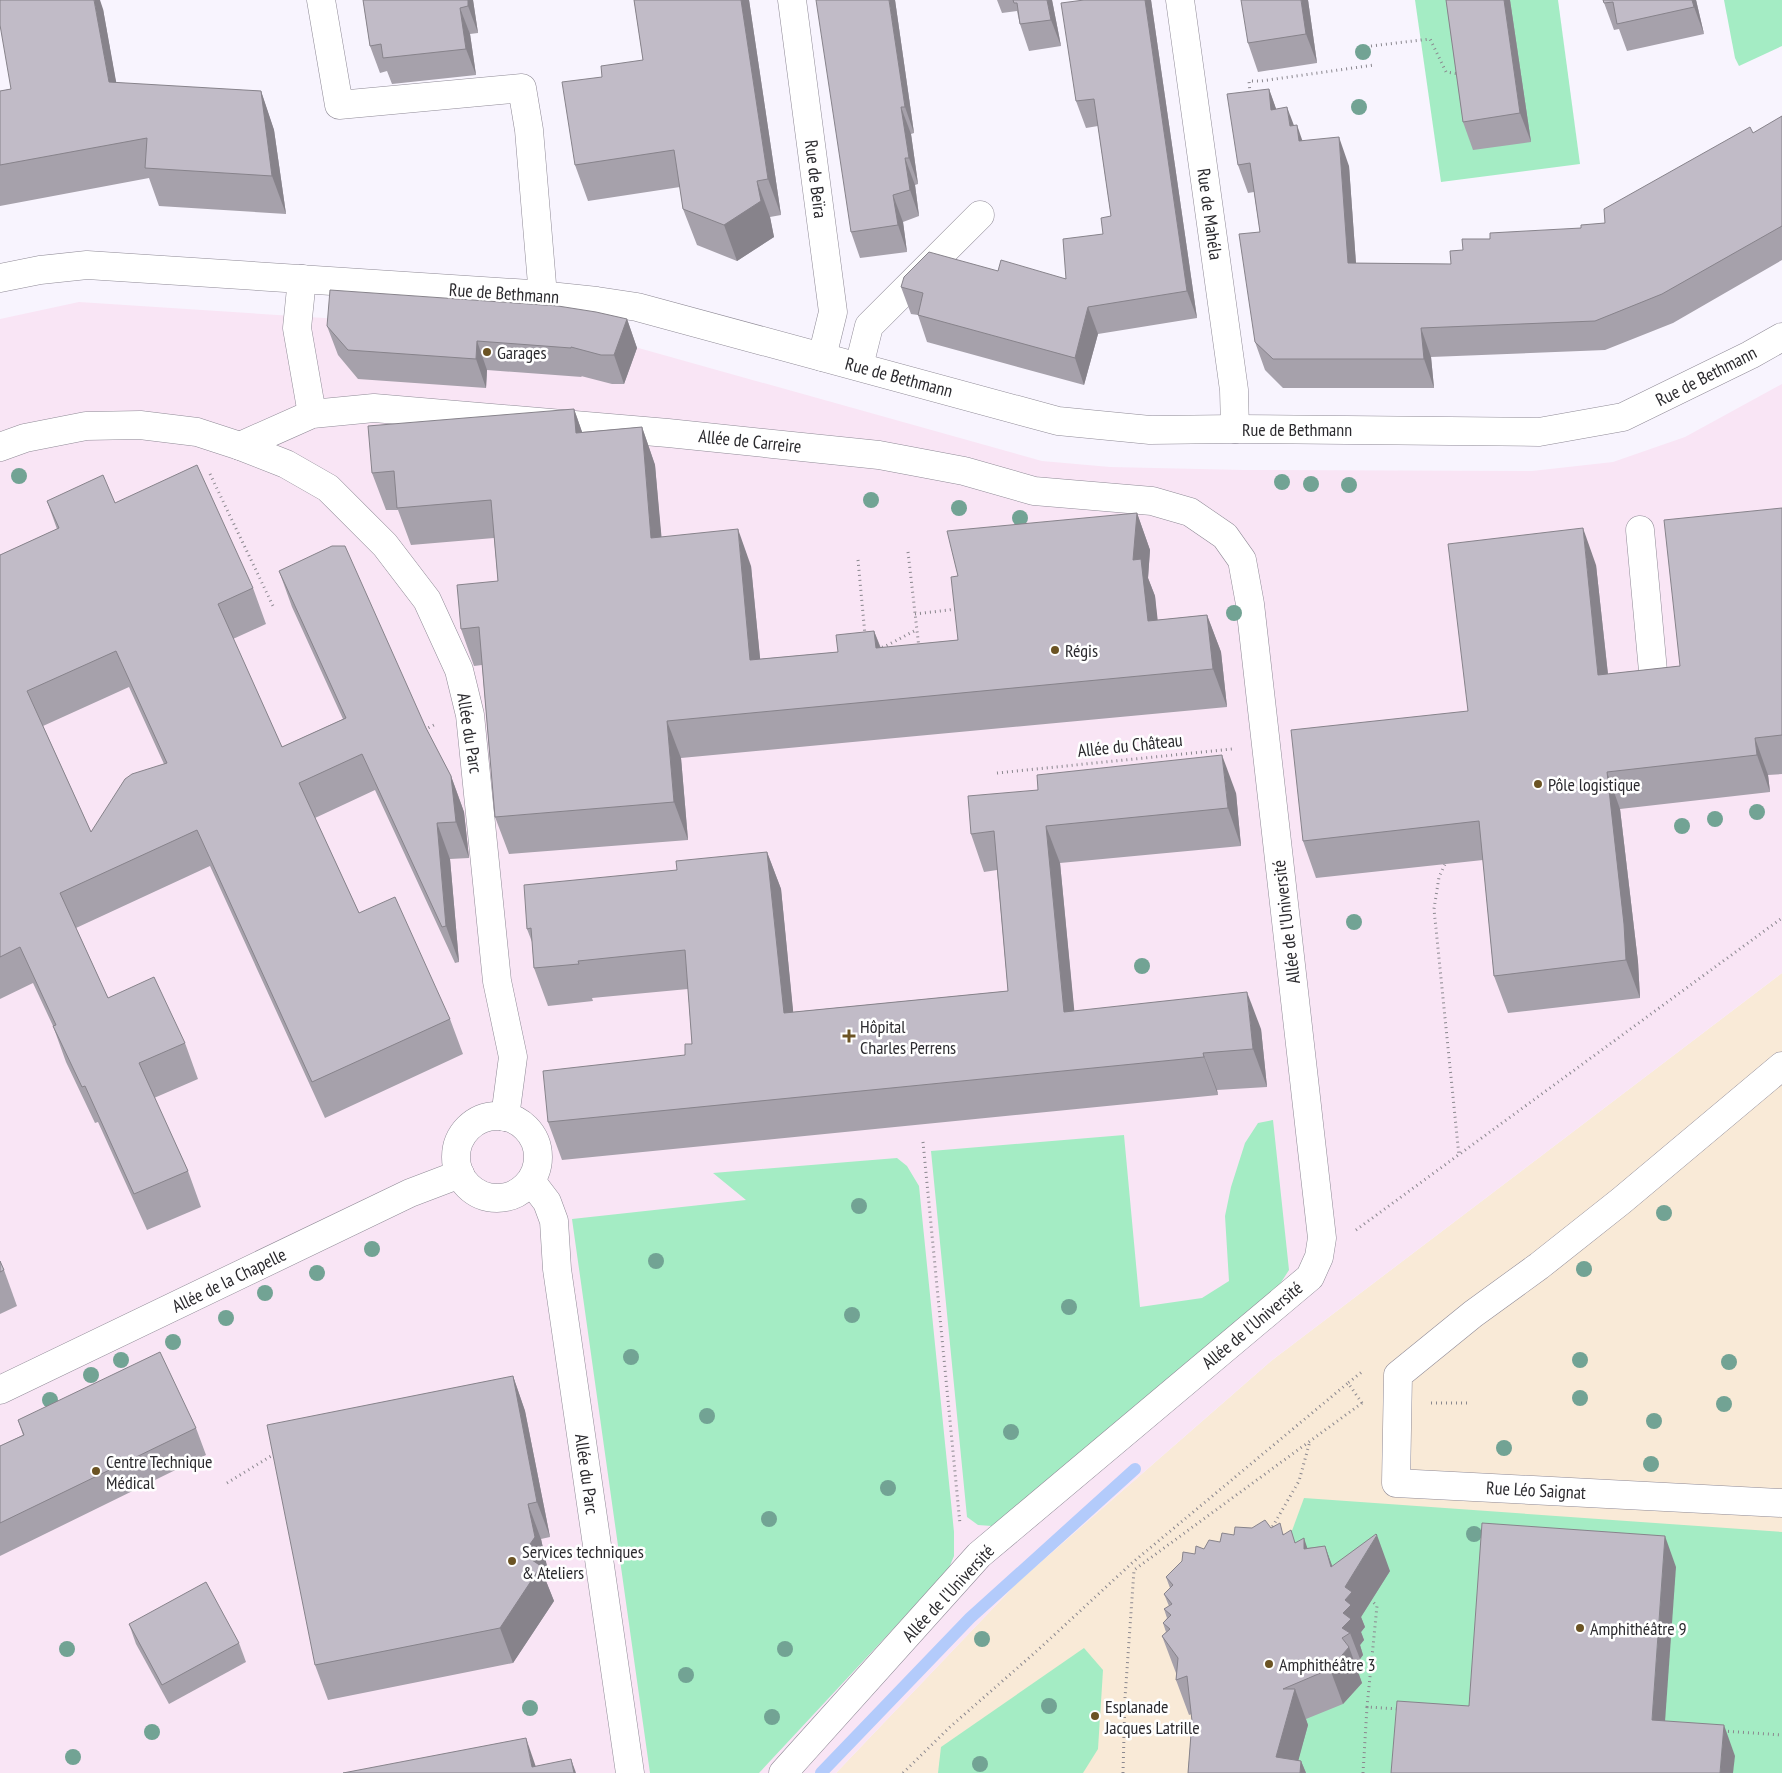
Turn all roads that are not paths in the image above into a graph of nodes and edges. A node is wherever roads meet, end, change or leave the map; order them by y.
1 (321, 0) edge
2 (792, 0) edge
3 (1180, 0) edge
4 (980, 214) dead end
5 (0, 278) edge
6 (302, 279) junction
7 (543, 296) junction
8 (1782, 336) edge
9 (822, 357) junction
10 (859, 366) junction
11 (312, 414) junction
12 (1236, 429) junction
13 (240, 446) junction
14 (0, 447) edge
15 (1640, 530) dead end
16 (1242, 560) joint
17 (1654, 682) edge
18 (1782, 1066) edge
19 (505, 1117) junction
20 (460, 1174) junction
21 (531, 1181) junction
22 (0, 1390) edge
23 (1782, 1503) edge
24 (630, 1773) edge
25 (783, 1773) edge

1 - 7 street
2 - 9 street, Rue de Beïra
3 - 12 street, Rue de Mahéla
4 - 10 street
5 - 6 street, Rue de Bethmann
6 - 7 street, Rue de Bethmann
6 - 11 street
7 - 9 street, Rue de Bethmann
8 - 12 street, Rue de Bethmann
9 - 10 street, Rue de Bethmann
10 - 12 street, Rue de Bethmann
11 - 13 street, Allée de Carreire
11 - 16 street, Allée de Carreire
13 - 14 street, Allée du Parc
13 - 19 street, Allée du Parc
15 - 17 street
16 - 25 street, Allée de l'Université
18 - 23 street, Rue Léo Saignat
19 - 20 street
19 - 21 street
20 - 21 street
20 - 22 street, Allée de la Chapelle
21 - 24 street, Allée du Parc

